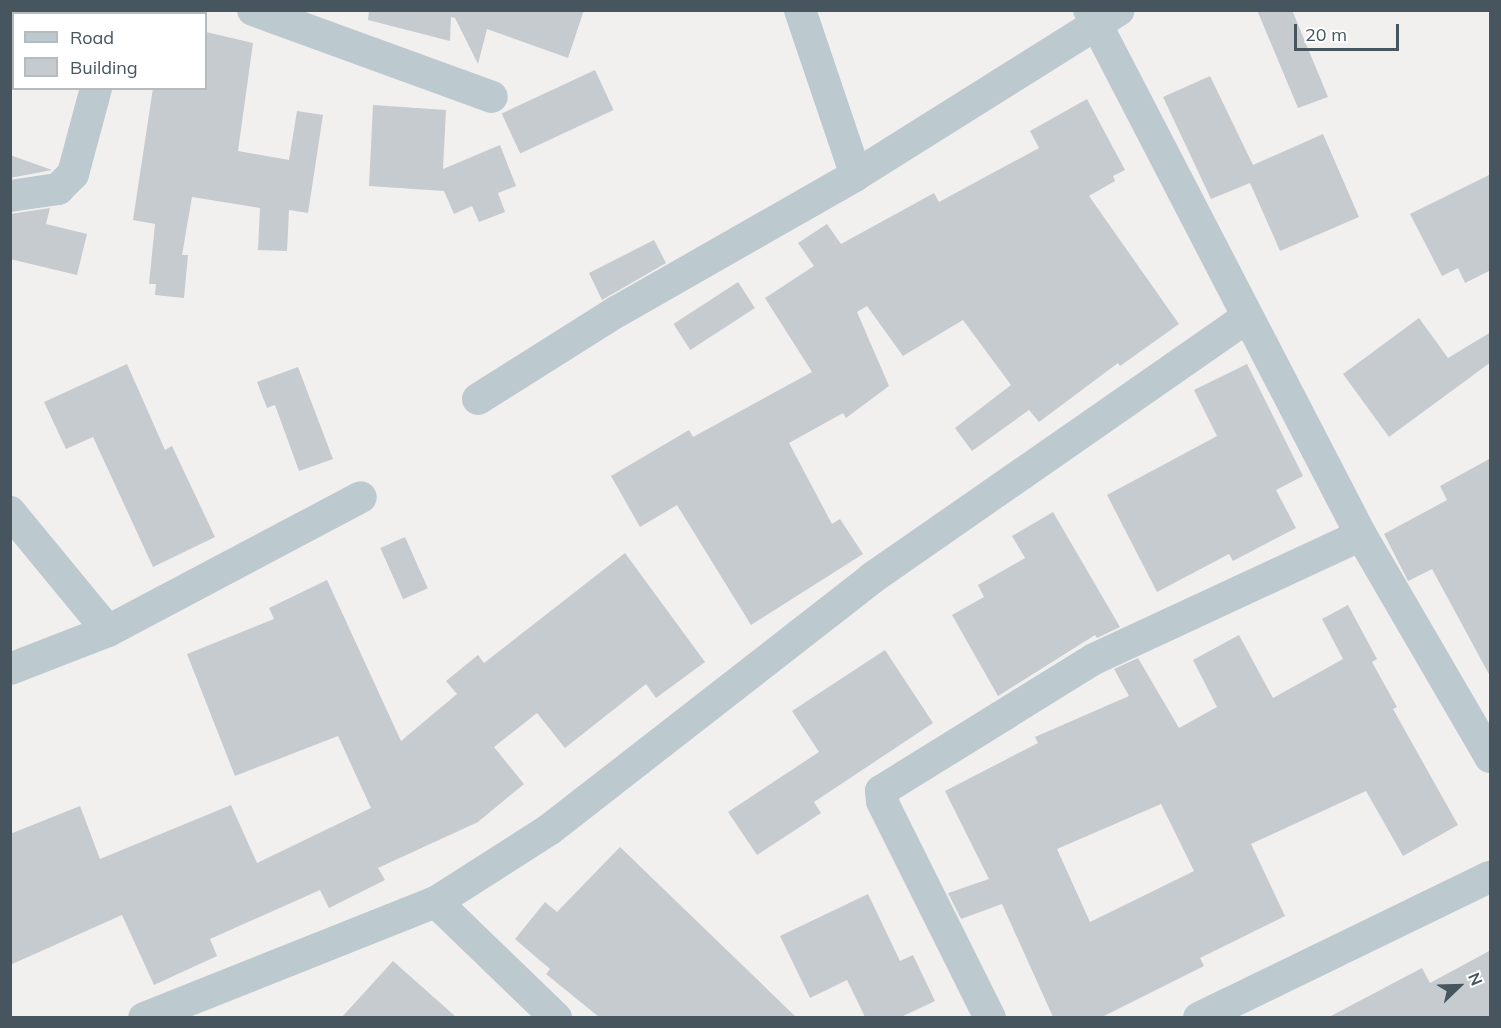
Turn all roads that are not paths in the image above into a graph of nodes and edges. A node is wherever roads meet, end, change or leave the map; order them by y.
1 (253, 10) edge
2 (800, 10) edge
3 (1102, 16) edge
4 (95, 90) edge
5 (492, 98) dead end
6 (856, 175) junction
7 (10, 196) edge
8 (1247, 317) junction
9 (478, 399) dead end
10 (361, 497) dead end
11 (10, 512) edge
12 (1361, 535) junction
13 (108, 631) junction
14 (10, 669) edge
15 (1491, 758) edge
16 (1491, 877) edge
17 (436, 902) junction
18 (144, 1017) edge
19 (556, 1017) edge
20 (990, 1017) edge
21 (1199, 1017) edge

1 - 5 street
2 - 6 street
3 - 6 street
3 - 8 street
4 - 7 street
6 - 9 street
8 - 12 street
8 - 17 street
10 - 13 street
11 - 13 street
12 - 15 street
12 - 20 street
13 - 14 street
16 - 21 street
17 - 18 street
17 - 19 street

